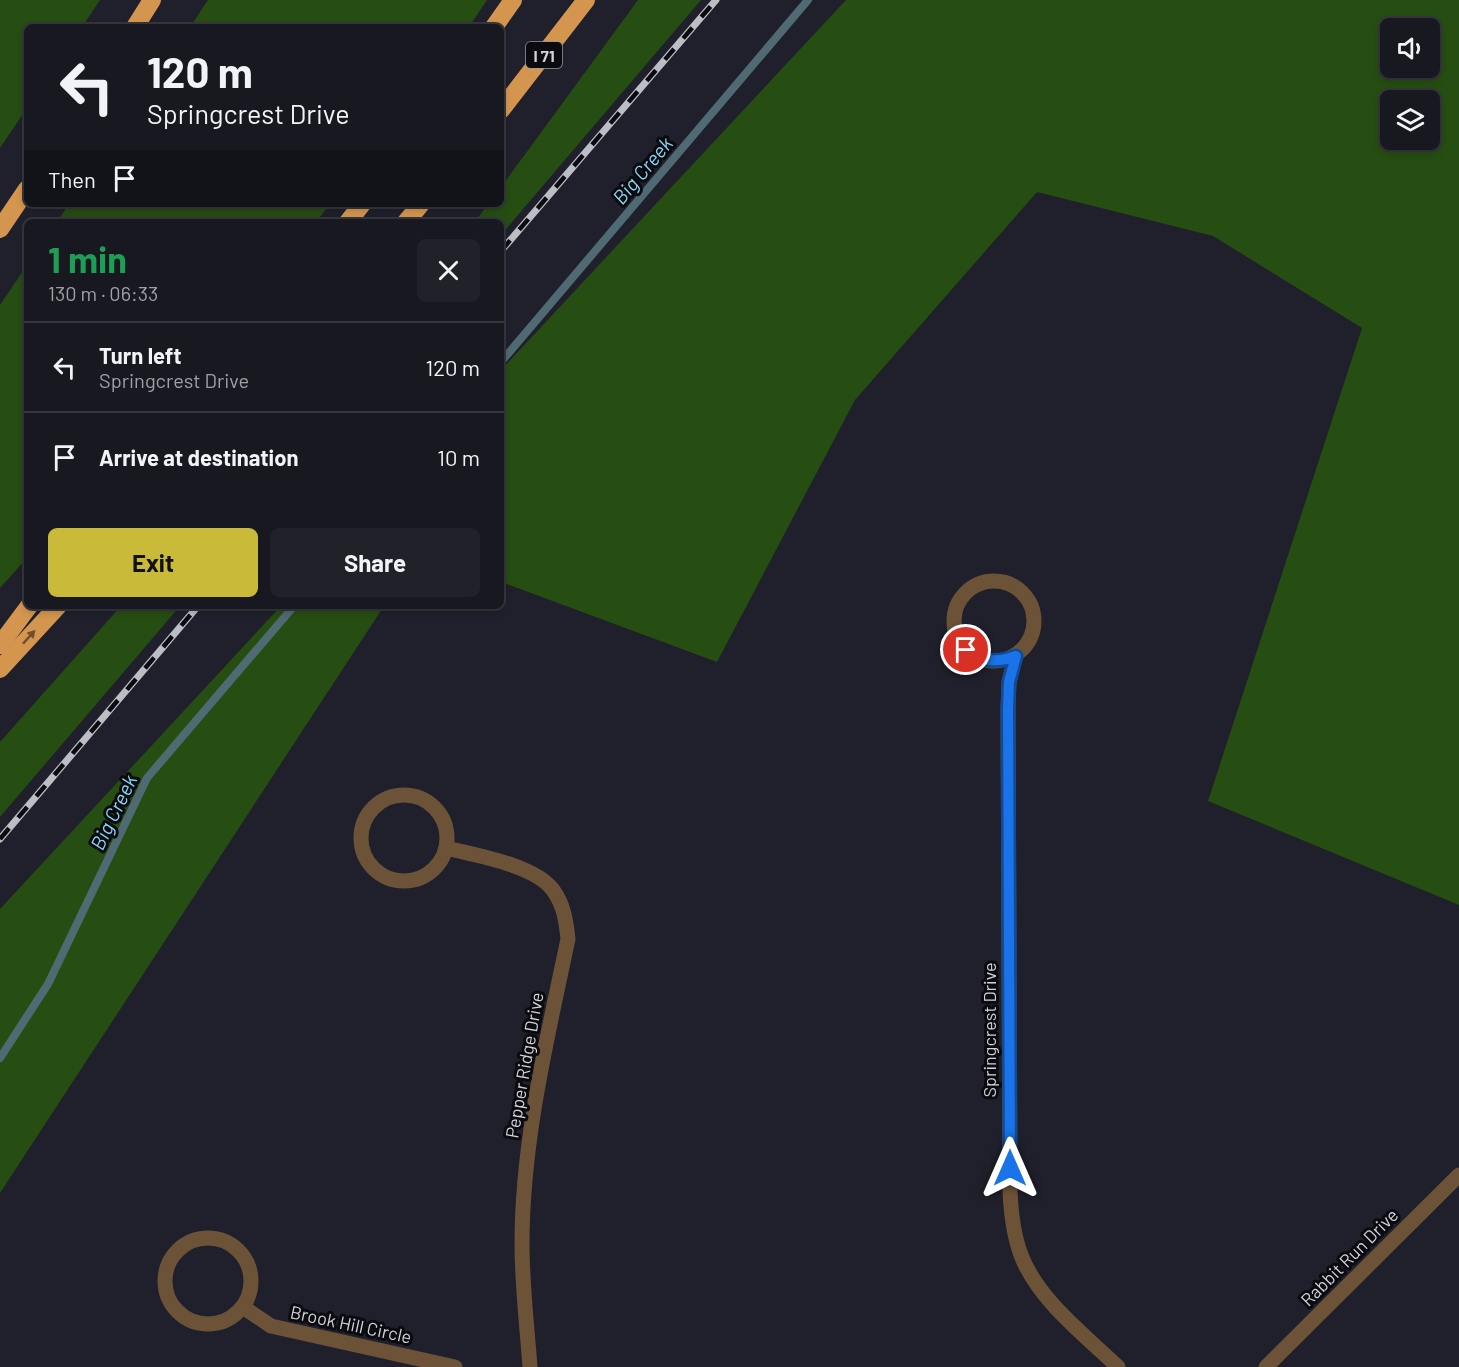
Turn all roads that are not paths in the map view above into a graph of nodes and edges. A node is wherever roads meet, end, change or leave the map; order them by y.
1 (152, 0) edge
2 (513, 0) edge
3 (586, 0) edge
4 (137, 24) edge
5 (496, 24) edge
6 (504, 106) edge
7 (24, 193) edge
8 (360, 207) edge
9 (418, 207) edge
10 (350, 219) edge
11 (408, 219) edge
12 (0, 229) edge
13 (27, 609) edge
14 (55, 609) edge
15 (0, 645) edge
16 (1016, 656) junction
17 (0, 669) edge
18 (446, 848) junction
19 (1459, 1175) edge
20 (243, 1307) junction
21 (455, 1367) edge
22 (530, 1367) edge
23 (1118, 1367) edge
24 (1266, 1367) edge

1 - 4 highway
2 - 5 highway
3 - 6 highway, I 71
7 - 12 highway
8 - 10 highway
9 - 11 highway
13 - 15 highway
17 -> 14 highway
16 - 16 street, Springcrest Drive
16 - 23 street, Springcrest Drive
18 - 18 street
18 - 22 street, Pepper Ridge Drive
19 - 24 street, Rabbit Run Drive
20 - 20 street
20 - 21 street, Brook Hill Circle

